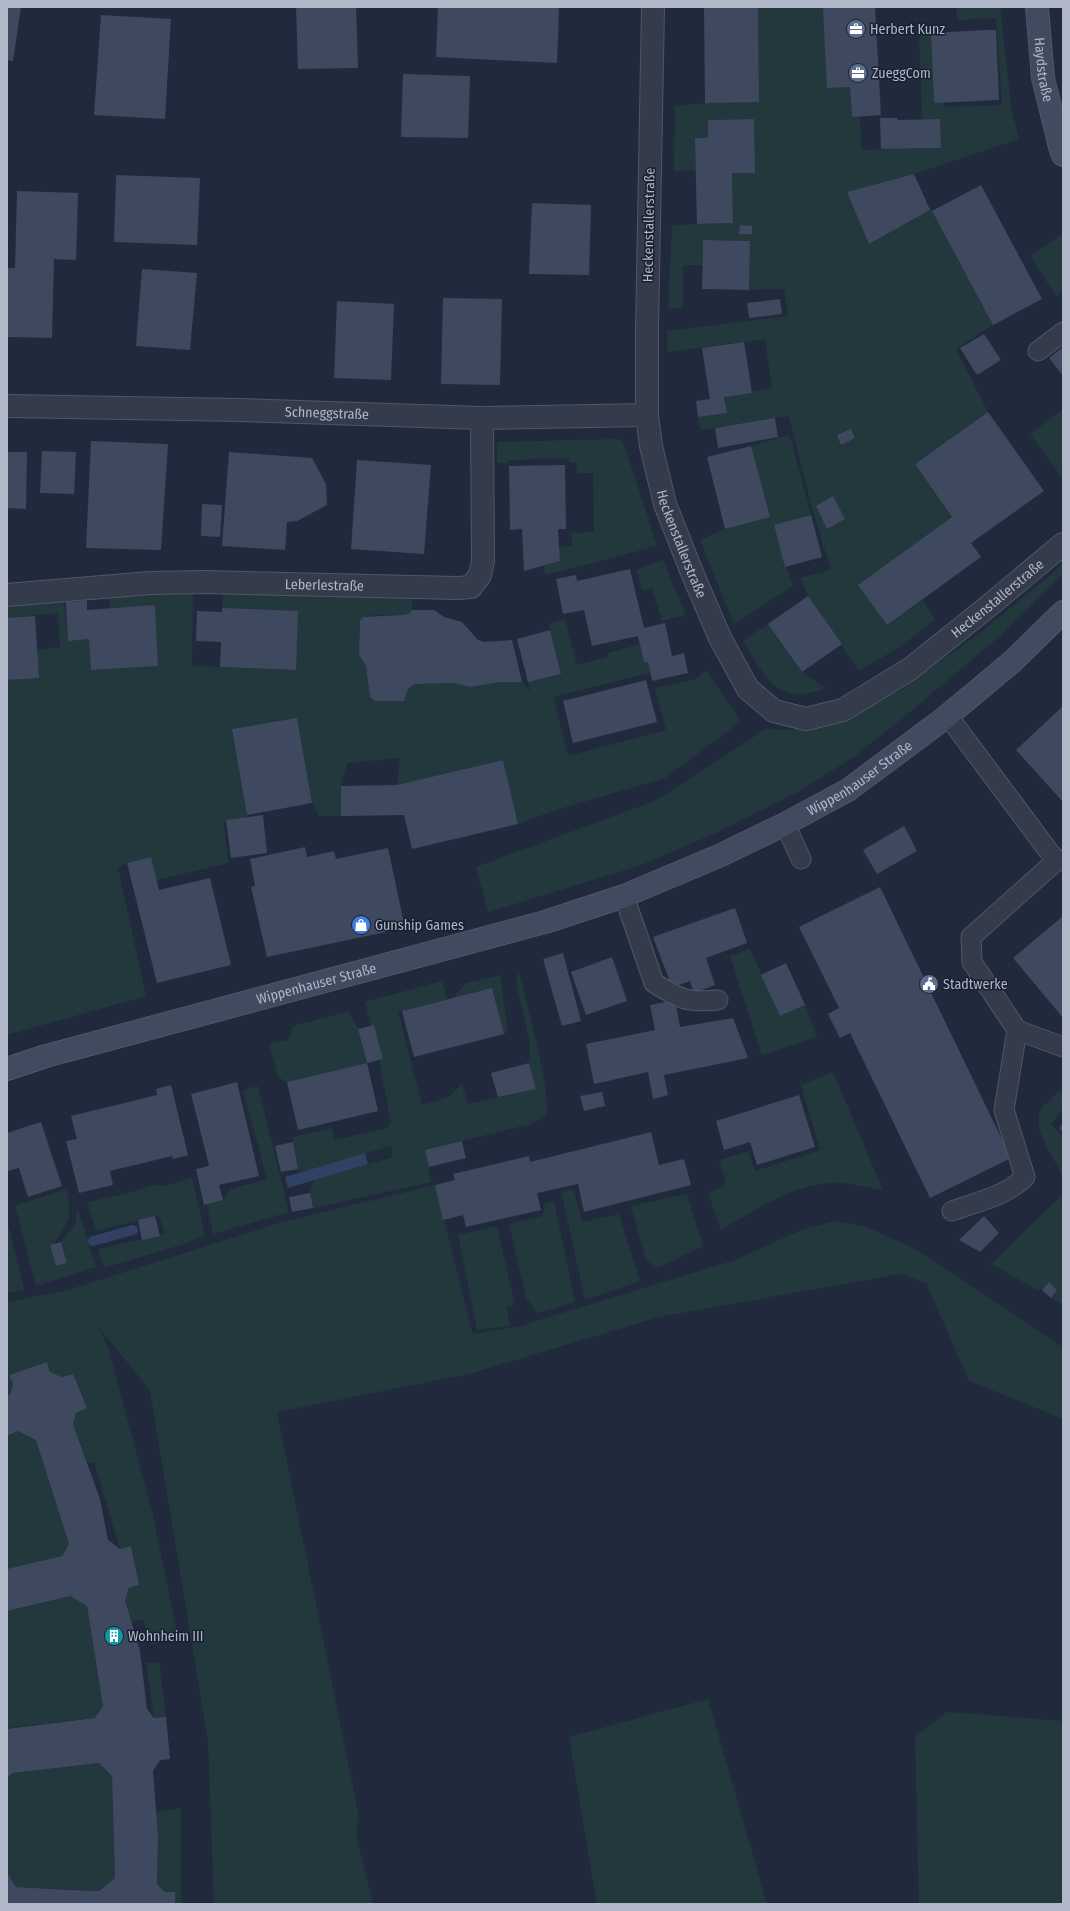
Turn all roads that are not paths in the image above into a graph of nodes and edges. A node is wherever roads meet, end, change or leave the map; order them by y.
1 (653, 7) edge
2 (1037, 7) edge
3 (1063, 155) edge
4 (1063, 332) edge
5 (1038, 351) dead end
6 (7, 406) edge
7 (647, 415) junction
8 (482, 418) junction
9 (1063, 544) edge
10 (7, 595) edge
11 (1063, 612) edge
12 (948, 716) junction
13 (785, 824) junction
14 (801, 859) dead end
15 (1059, 860) edge
16 (624, 896) junction
17 (718, 1000) dead end
18 (1017, 1030) junction
19 (1063, 1047) edge
20 (7, 1069) edge
21 (952, 1211) dead end

1 - 7 street, Heckenstallerstraße
2 - 3 street, Haydstraße
4 - 5 lane
6 - 8 street, Schneggstraße
7 - 8 street, Schneggstraße
7 - 9 street, Heckenstallerstraße
8 - 10 street, Leberlestraße
11 - 12 street, Wippenhauser Straße
12 - 13 street, Wippenhauser Straße
12 - 15 lane
13 - 14 lane
13 - 16 street, Wippenhauser Straße
15 - 18 lane
16 - 17 lane
16 - 20 street, Wippenhauser Straße
18 - 19 lane
18 - 21 lane

